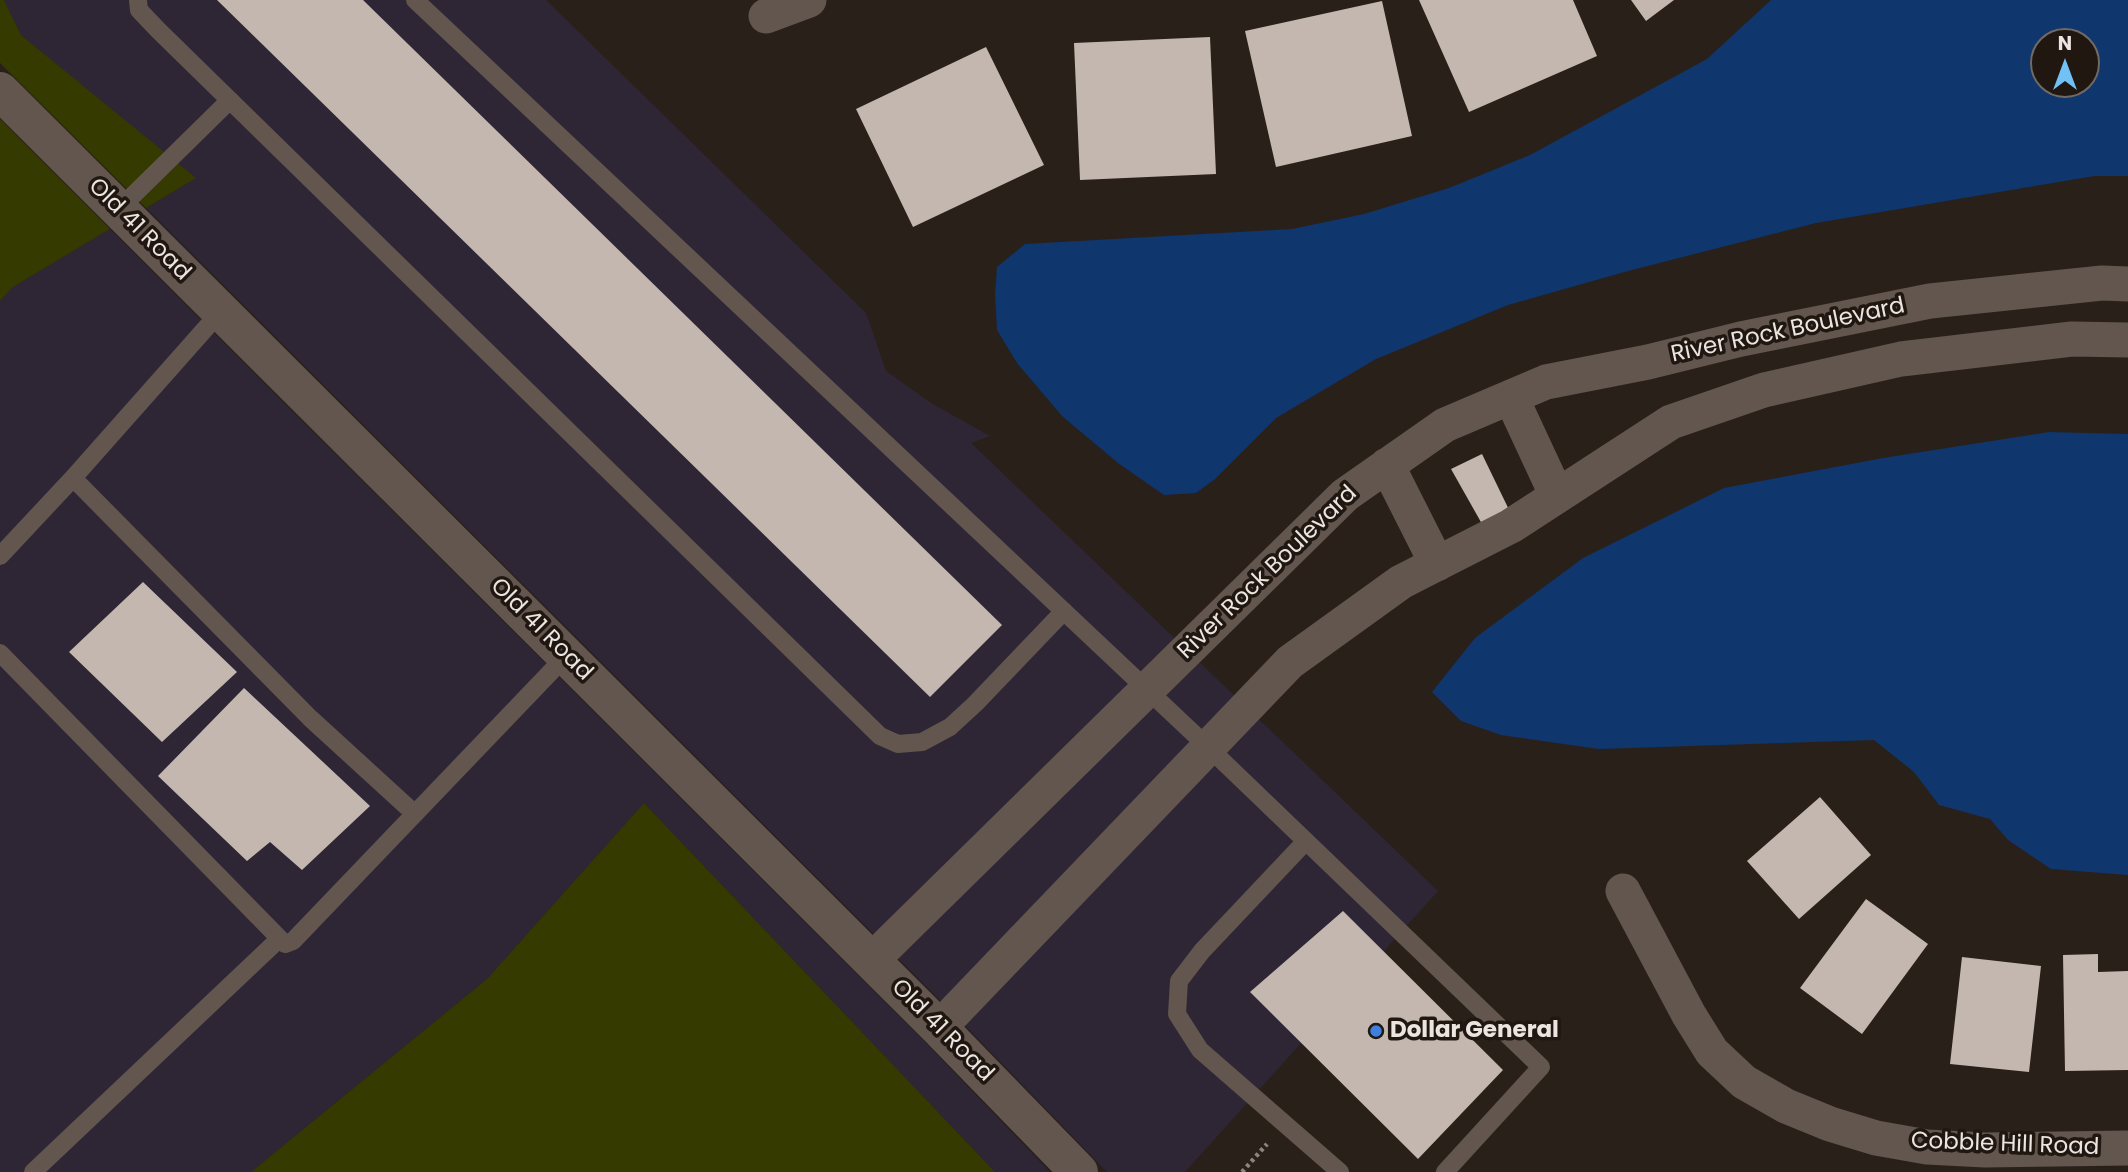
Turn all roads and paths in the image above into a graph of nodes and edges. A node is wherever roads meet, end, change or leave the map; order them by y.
1 (138, 0) edge
2 (415, 0) edge
3 (809, 0) edge
4 (766, 16) dead end
5 (0, 91) edge
6 (230, 100) junction
7 (119, 209) junction
8 (2128, 284) edge
9 (221, 311) junction
10 (2128, 340) edge
11 (1511, 397) junction
12 (1387, 465) junction
13 (73, 478) junction
14 (1557, 496) junction
15 (0, 556) edge
16 (1437, 564) junction
17 (1064, 611) junction
18 (0, 653) edge
19 (566, 656) junction
20 (1147, 690) junction
21 (1209, 748) junction
22 (415, 814) junction
23 (1306, 841) junction
24 (1623, 891) dead end
25 (278, 940) junction
26 (872, 960) junction
27 (939, 1027) junction
28 (1285, 1124) junction
29 (2128, 1148) edge
30 (33, 1172) edge
31 (1079, 1172) edge
32 (1242, 1172) edge
33 (1340, 1172) edge
34 (1445, 1172) edge

1 - 6 lane
2 - 17 lane
3 - 4 street
5 - 7 street, Old 41 Road
6 - 7 lane
6 - 17 lane
7 - 9 street, Old 41 Road
8 - 11 street, River Rock Boulevard
9 - 13 lane
9 - 19 street, Old 41 Road
10 - 14 street
11 - 12 street, River Rock Boulevard
11 - 14 street
12 - 16 street
12 - 20 street, River Rock Boulevard
13 - 15 lane
13 - 22 lane
14 - 16 street
16 - 21 street
17 - 20 lane
18 - 25 lane
19 - 22 lane
19 - 26 street, Old 41 Road
20 - 21 lane
20 - 26 street, River Rock Boulevard
21 - 23 lane
21 - 27 street
22 - 25 lane
23 - 28 lane
23 - 34 lane
24 - 29 street, Cobble Hill Road
25 - 30 lane
26 - 27 street, Old 41 Road
27 - 31 street, Old 41 Road
28 - 32 path
28 - 33 lane

